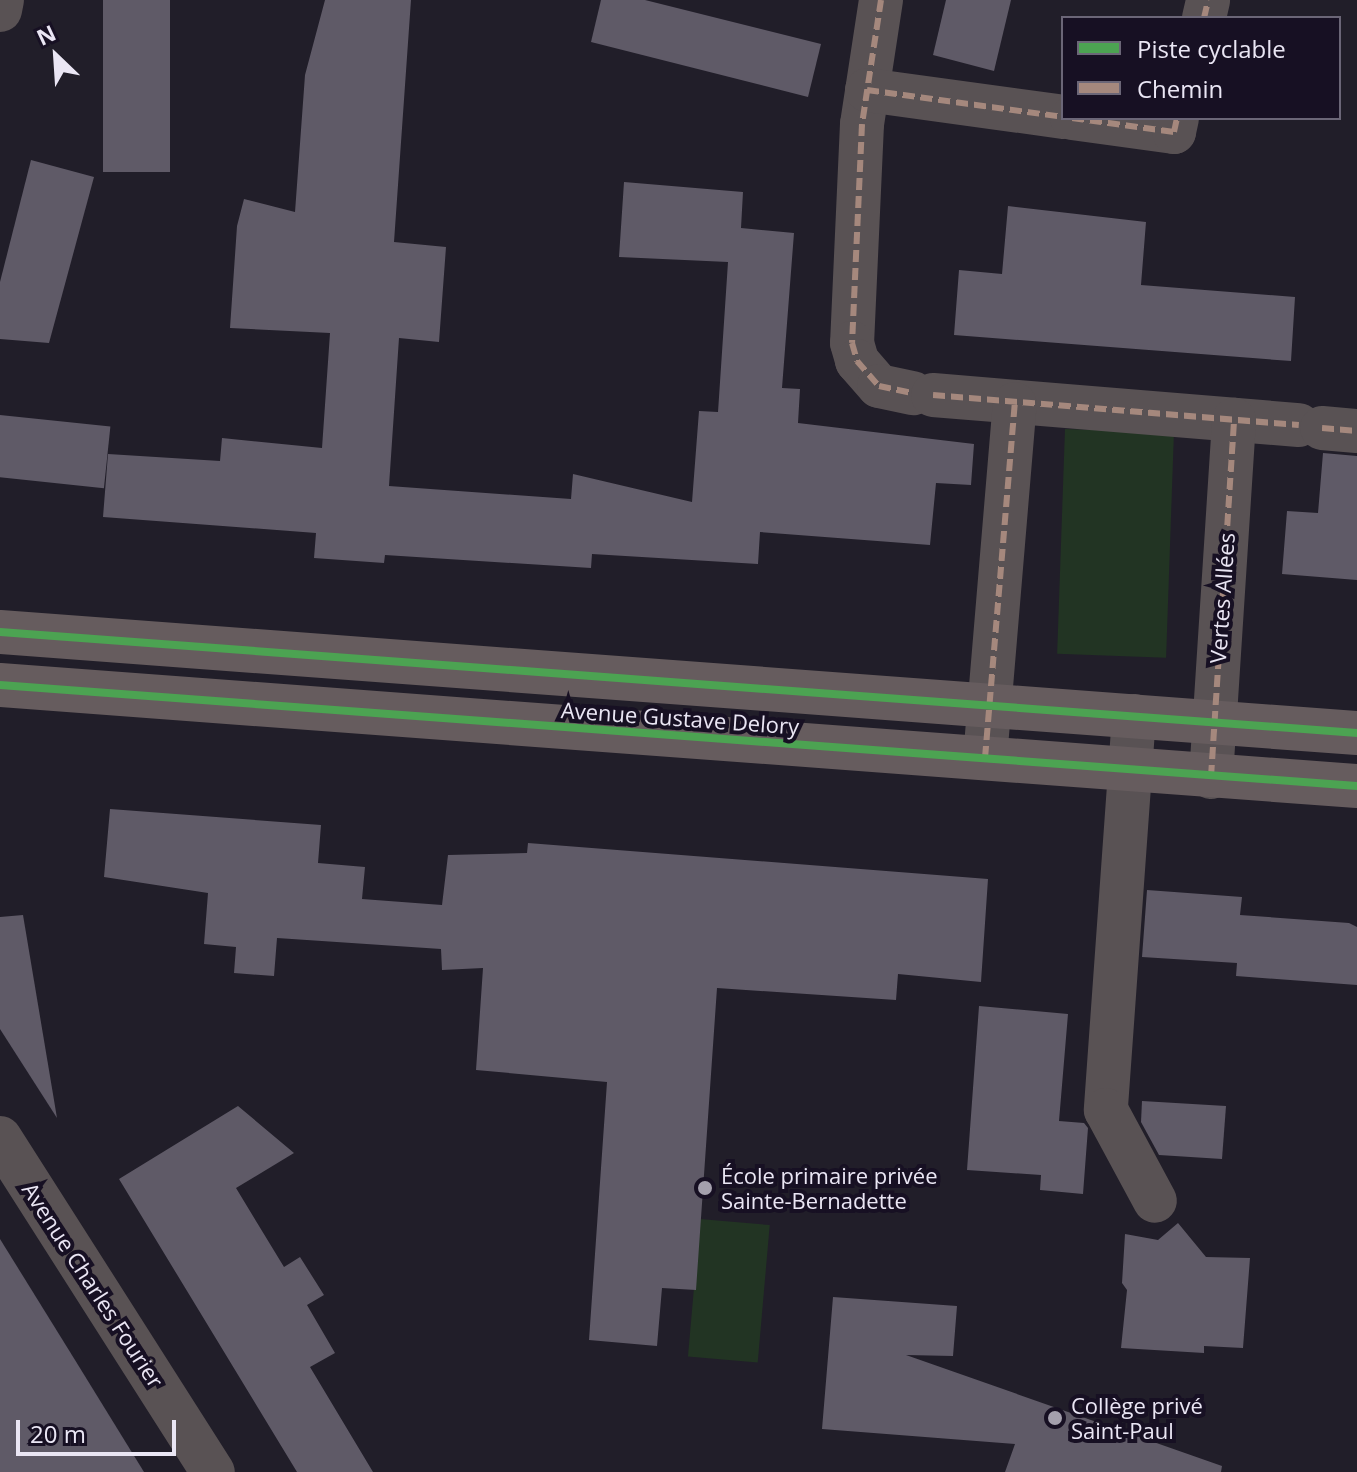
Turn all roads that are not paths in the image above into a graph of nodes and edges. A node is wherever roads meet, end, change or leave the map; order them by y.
1 (2, 0) edge
2 (881, 0) edge
3 (0, 10) edge
4 (867, 90) junction
5 (1061, 117) edge
6 (1087, 120) edge
7 (1177, 120) edge
8 (1015, 404) junction
9 (1234, 420) junction
10 (1326, 428) edge
11 (0, 632) edge
12 (0, 685) edge
13 (990, 706) junction
14 (1134, 716) junction
15 (1214, 722) junction
16 (1357, 733) edge
17 (985, 758) junction
18 (1129, 770) junction
19 (1211, 777) junction
20 (1357, 786) edge
21 (0, 1138) edge
22 (1155, 1201) dead end
23 (213, 1472) edge

1 - 3 street
2 - 4 street
4 - 5 street
4 - 8 street
6 - 7 street
8 - 9 street
8 - 13 street
9 - 10 street
9 - 15 street, Vertes Allées
11 - 13 main road, Avenue Gustave Delory
12 - 17 main road, Avenue Gustave Delory
13 - 14 main road, Avenue Gustave Delory
13 - 17 street
14 - 15 main road, Avenue Gustave Delory
14 - 18 street
15 - 16 main road, Avenue Gustave Delory
15 - 19 street, Vertes Allées
17 - 18 main road, Avenue Gustave Delory
18 - 19 main road, Avenue Gustave Delory
18 - 22 street
19 - 20 main road, Avenue Gustave Delory
21 - 23 street, Avenue Charles Fourier

